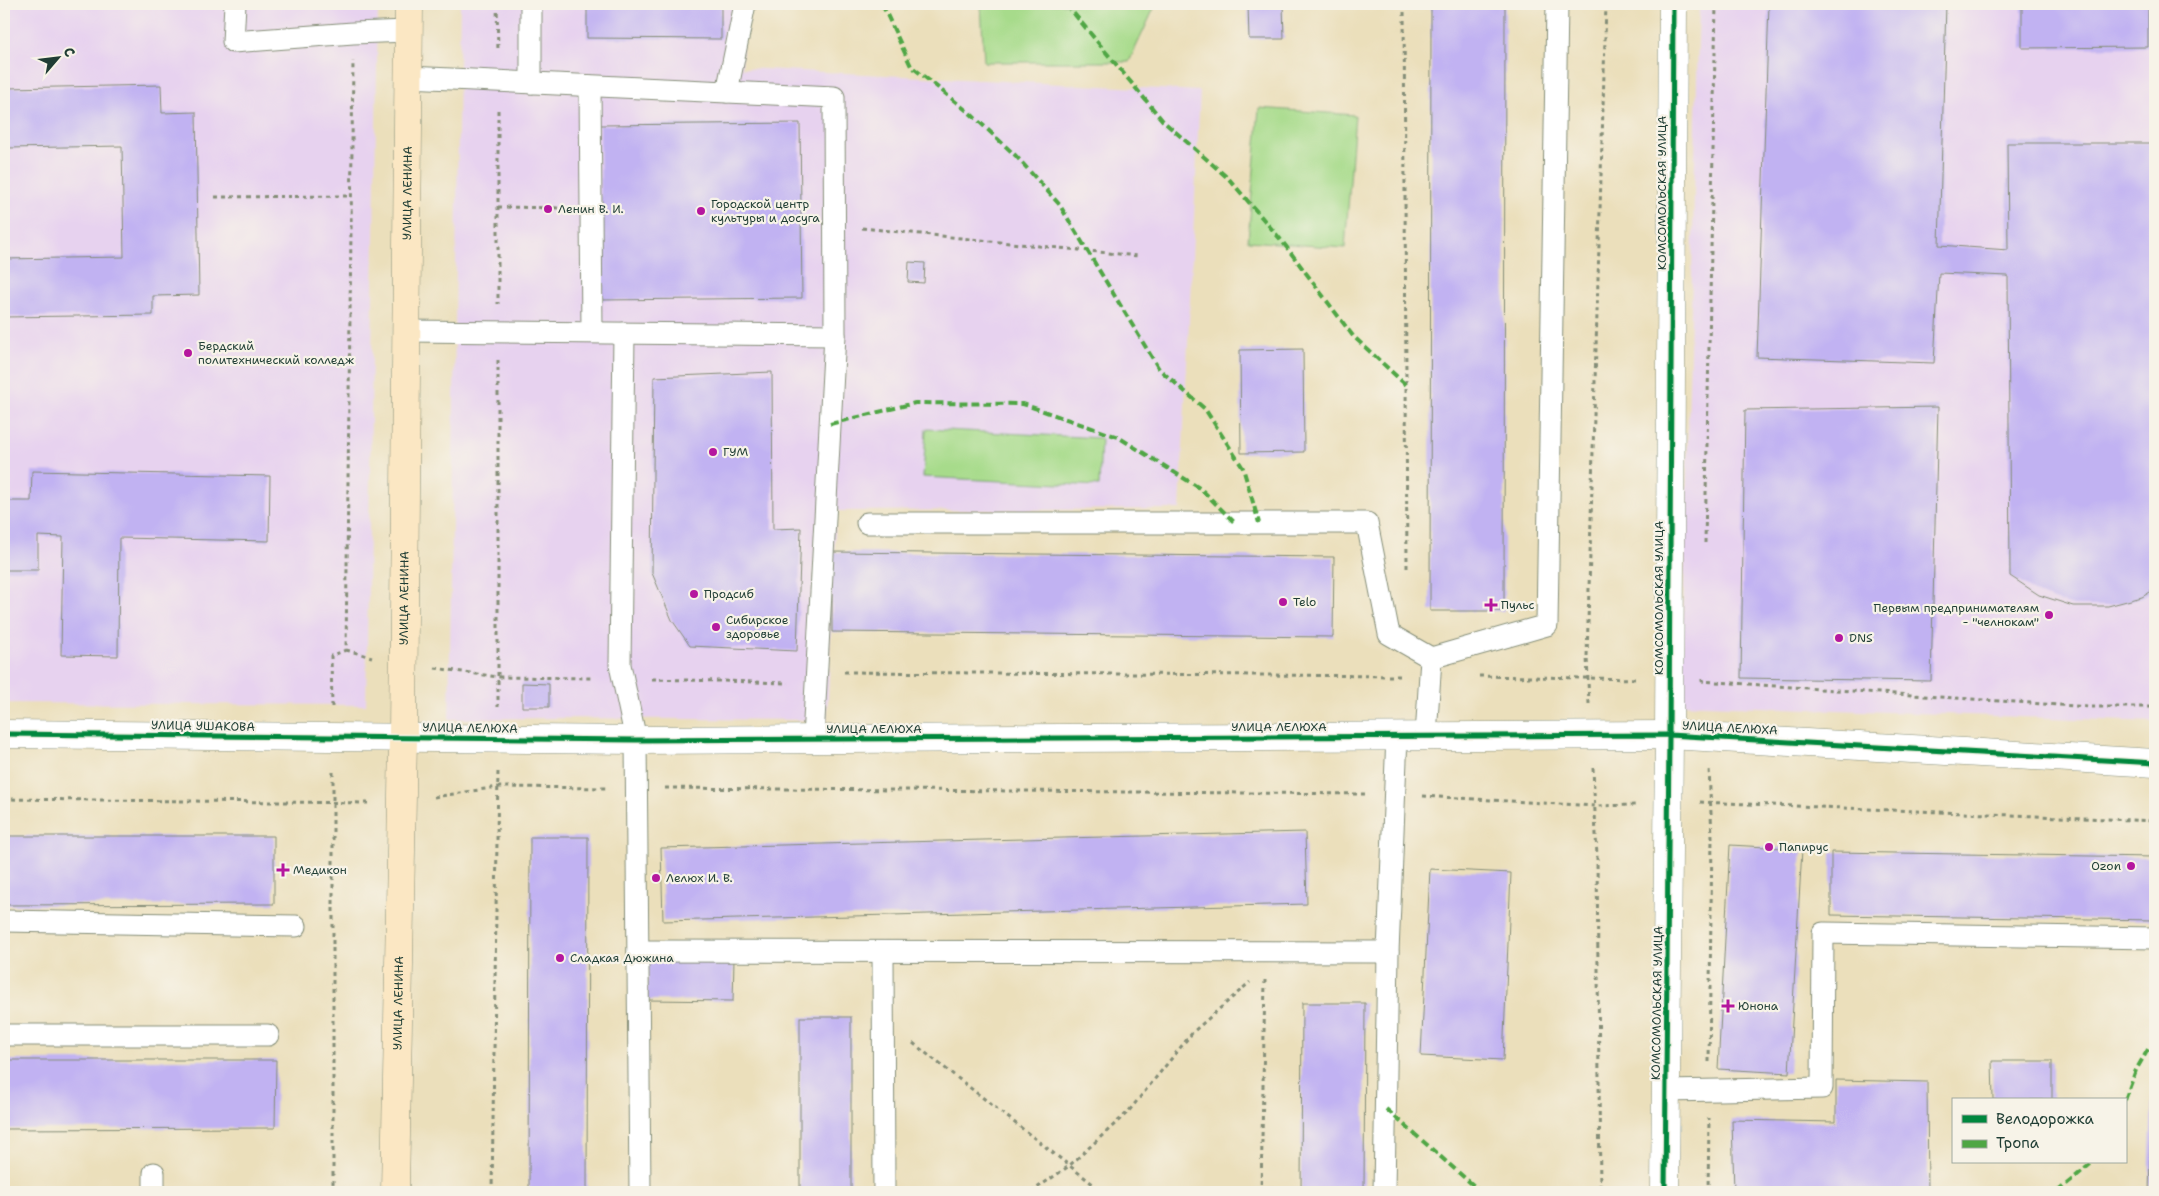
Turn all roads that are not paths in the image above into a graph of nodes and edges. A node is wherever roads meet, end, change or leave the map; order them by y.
1 (235, 4) edge
2 (409, 4) edge
3 (530, 4) edge
4 (745, 4) edge
5 (1557, 4) edge
6 (1673, 4) edge
7 (409, 31) junction
8 (408, 77) junction
9 (530, 83) junction
10 (590, 86) junction
11 (727, 92) junction
12 (405, 330) junction
13 (592, 332) junction
14 (624, 332) junction
15 (835, 334) junction
16 (867, 523) dead end
17 (1431, 658) junction
18 (4, 734) edge
19 (1670, 735) junction
20 (1397, 736) junction
21 (1426, 736) junction
22 (403, 738) junction
23 (812, 739) junction
24 (636, 740) junction
25 (2155, 763) edge
26 (4, 921) edge
27 (296, 926) dead end
28 (2155, 938) edge
29 (638, 950) junction
30 (883, 952) junction
31 (1388, 952) junction
32 (4, 1035) edge
33 (268, 1035) dead end
34 (1666, 1091) junction
35 (395, 1192) edge
36 (640, 1192) edge
37 (884, 1192) edge
38 (1384, 1192) edge
39 (1664, 1192) edge

1 - 7 lane
2 - 7 main road, УЛИЦА ЛЕНИНА
3 - 9 lane
4 - 11 lane
5 - 17 lane
6 - 19 street, КОМСОМОЛЬСКАЯ УЛИЦА
7 - 8 main road, УЛИЦА ЛЕНИНА
8 - 9 lane
8 - 12 main road, УЛИЦА ЛЕНИНА
9 - 10 lane
10 - 11 lane
10 - 13 lane
11 - 15 lane
12 - 13 lane
12 - 22 main road, УЛИЦА ЛЕНИНА
13 - 14 lane
14 - 15 lane
14 - 24 lane
15 - 23 lane
16 - 17 lane
17 - 21 lane
18 - 22 street, УЛИЦА УШАКОВА
19 - 21 street, УЛИЦА ЛЕЛЮХА
19 - 25 street, УЛИЦА ЛЕЛЮХА
19 - 34 street, КОМСОМОЛЬСКАЯ УЛИЦА
20 - 21 street, УЛИЦА ЛЕЛЮХА
20 - 23 street, УЛИЦА ЛЕЛЮХА
20 - 31 lane
22 - 24 street, УЛИЦА ЛЕЛЮХА
22 - 35 main road, УЛИЦА ЛЕНИНА
23 - 24 street, УЛИЦА ЛЕЛЮХА
24 - 29 lane
26 - 27 lane
28 - 34 lane
29 - 30 lane
29 - 36 lane
30 - 31 lane
30 - 37 lane
31 - 38 lane
32 - 33 lane
34 - 39 street, КОМСОМОЛЬСКАЯ УЛИЦА

